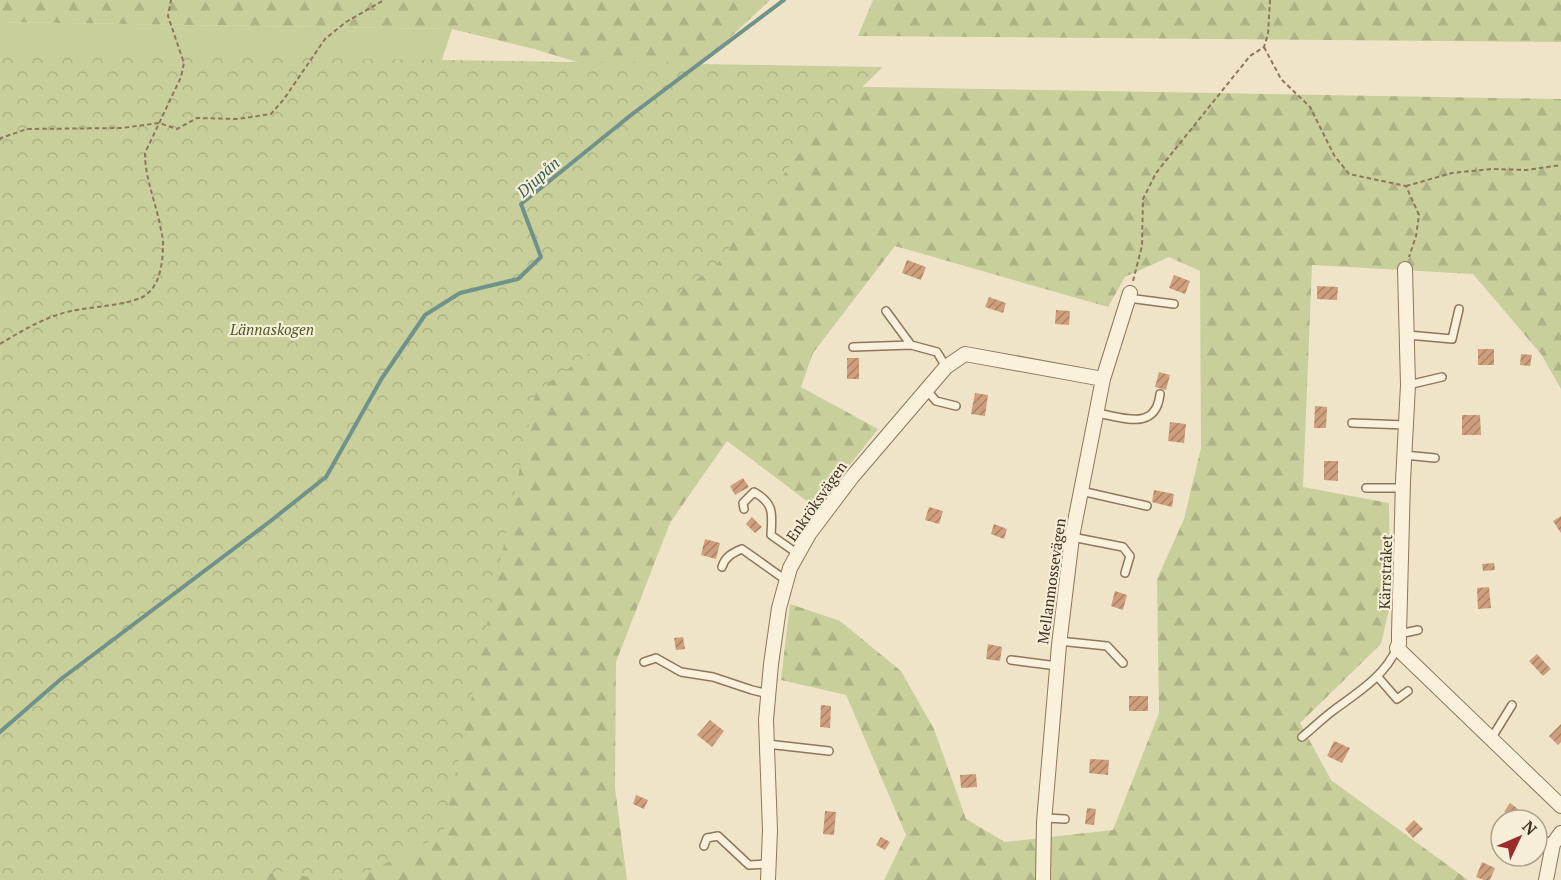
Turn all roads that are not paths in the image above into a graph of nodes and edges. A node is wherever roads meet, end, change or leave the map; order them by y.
1 (1405, 269) road end
2 (1129, 296) joint
3 (1174, 304) dead end
4 (1459, 309) dead end
5 (886, 311) dead end
6 (1407, 335) junction
7 (911, 345) junction
8 (853, 347) dead end
9 (946, 367) junction
10 (1442, 377) dead end
11 (1103, 379) junction
12 (1408, 385) junction
13 (926, 389) junction
14 (1160, 394) dead end
15 (956, 406) dead end
16 (1097, 412) junction
17 (1352, 423) dead end
18 (1406, 424) junction
19 (1404, 455) junction
20 (1435, 458) dead end
21 (1365, 488) dead end
22 (1403, 489) junction
23 (1082, 491) junction
24 (1146, 506) dead end
25 (744, 509) dead end
26 (1072, 537) junction
27 (798, 554) junction
28 (722, 567) dead end
29 (1125, 573) dead end
30 (786, 581) junction
31 (1418, 630) dead end
32 (1399, 634) junction
33 (1059, 642) junction
34 (1397, 648) junction
35 (1011, 660) dead end
36 (644, 662) dead end
37 (1123, 663) dead end
38 (1057, 666) junction
39 (1377, 676) junction
40 (1408, 692) dead end
41 (769, 694) junction
42 (1512, 705) dead end
43 (1302, 737) dead end
44 (1491, 739) junction
45 (767, 744) junction
46 (829, 751) dead end
47 (1561, 806) edge
48 (1045, 818) junction
49 (1065, 819) dead end
50 (1557, 838) edge
51 (704, 846) dead end
52 (768, 864) junction
53 (768, 880) edge
54 (1043, 880) edge
55 (1546, 880) edge

1 - 6 street, Kärrstråket
2 - 3 lane
2 - 11 street, Mellanmossevägen
4 - 6 lane
5 - 7 lane
6 - 12 street, Kärrstråket
7 - 8 lane
7 - 9 lane
9 - 11 street, Enkröksvägen
9 - 13 street, Enkröksvägen
10 - 12 lane
11 - 16 street, Mellanmossevägen
12 - 18 street, Kärrstråket
13 - 15 lane
13 - 27 street, Enkröksvägen
14 - 16 lane
16 - 23 street, Mellanmossevägen
17 - 18 lane
18 - 19 street, Kärrstråket
19 - 20 lane
19 - 22 street, Kärrstråket
21 - 22 lane
22 - 32 street, Kärrstråket
23 - 24 lane
23 - 26 street, Mellanmossevägen
25 - 27 lane
26 - 29 lane
26 - 33 street, Mellanmossevägen
27 - 30 street, Enkröksvägen
28 - 30 lane
30 - 41 street, Enkröksvägen
31 - 32 lane
32 - 34 street, Kärrstråket
33 - 37 lane
33 - 38 street, Mellanmossevägen
34 - 39 lane
34 - 44 street
35 - 38 lane
36 - 41 lane
38 - 48 street, Mellanmossevägen
39 - 40 lane
39 - 43 lane
41 - 45 street, Enkröksvägen
42 - 44 lane
44 - 47 street
45 - 46 lane
45 - 52 street, Enkröksvägen
48 - 49 lane
48 - 54 street, Mellanmossevägen
50 - 55 street
51 - 52 lane
52 - 53 street, Enkröksvägen

